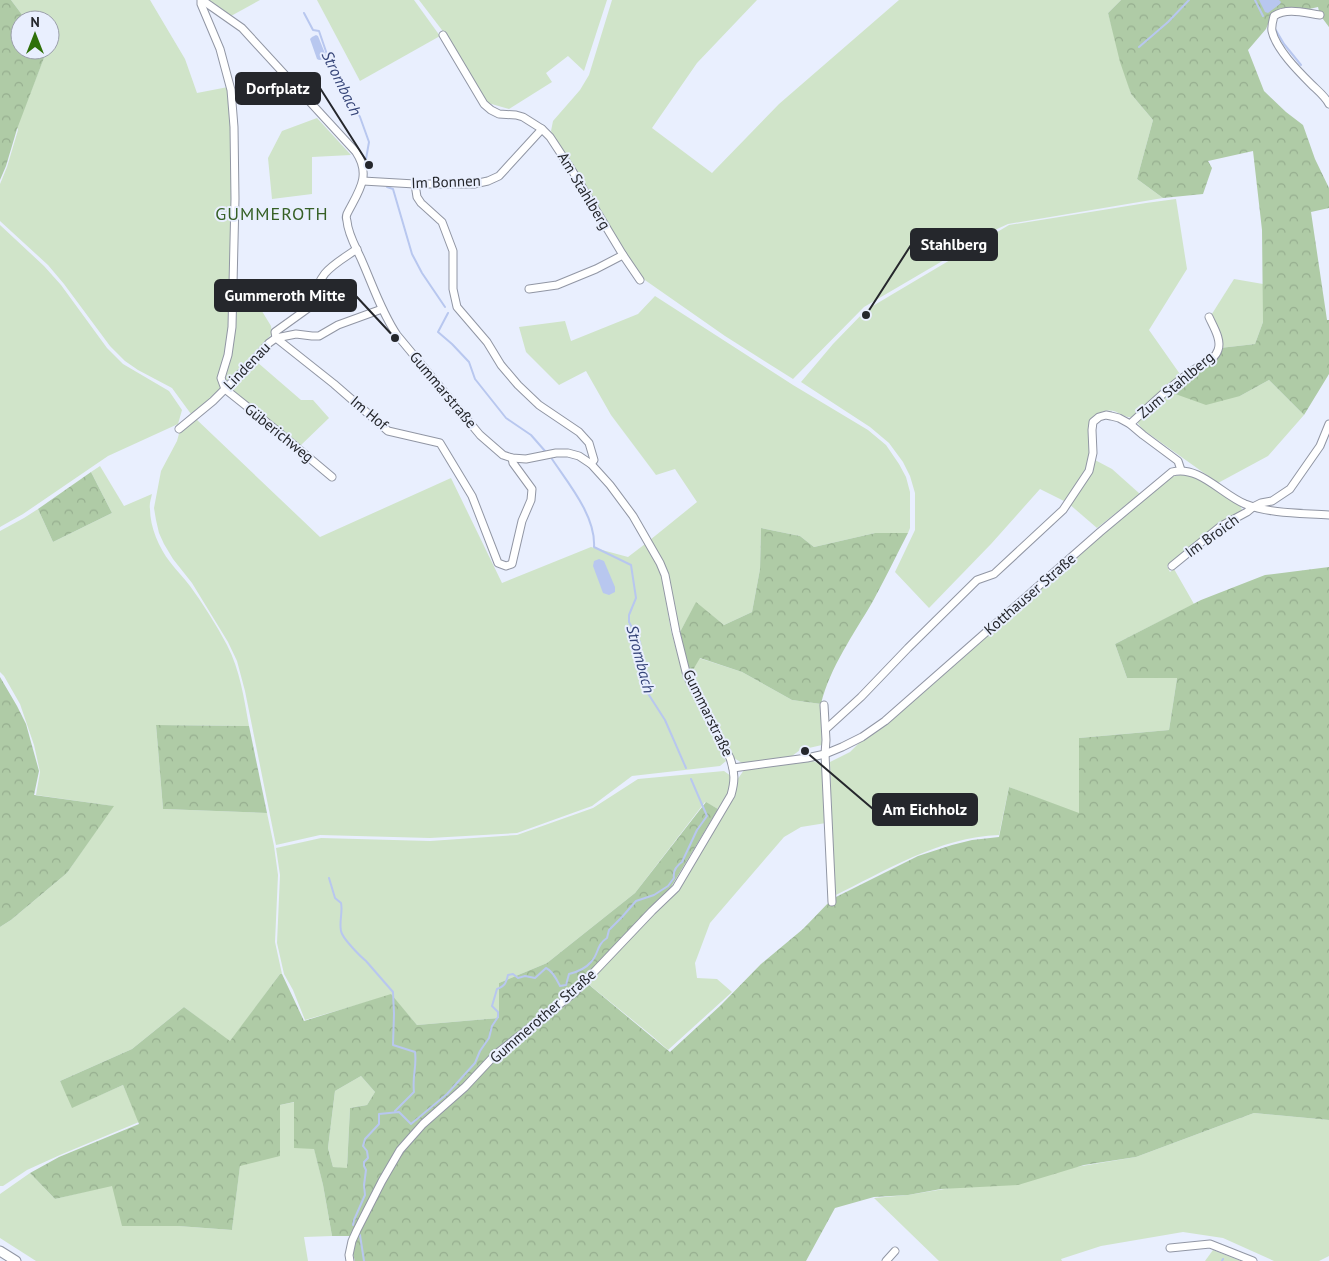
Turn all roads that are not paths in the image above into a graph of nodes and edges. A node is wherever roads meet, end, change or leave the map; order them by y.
1 (201, 0) edge
2 (1320, 15) dead end
3 (443, 35) dead end
4 (1329, 104) edge
5 (542, 129) junction
6 (363, 181) junction
7 (415, 184) junction
8 (357, 249) junction
9 (623, 255) junction
10 (640, 280) dead end
11 (529, 289) dead end
12 (382, 309) junction
13 (1209, 317) dead end
14 (276, 338) junction
15 (224, 389) junction
16 (1130, 424) junction
17 (1329, 424) edge
18 (178, 429) dead end
19 (512, 458) junction
20 (591, 464) junction
21 (1181, 470) junction
22 (332, 477) dead end
23 (1253, 506) junction
24 (1329, 515) edge
25 (512, 564) joint
26 (1172, 566) dead end
27 (824, 705) dead end
28 (826, 729) junction
29 (825, 754) junction
30 (733, 768) junction
31 (832, 902) dead end
32 (1170, 1248) dead end
33 (0, 1251) edge
34 (895, 1251) dead end
35 (16, 1261) edge
36 (350, 1261) edge
37 (886, 1261) edge
38 (1253, 1261) edge

1 - 6 street
1 - 15 street
2 - 4 street
3 - 5 street
5 - 7 street, Im Bonnen
5 - 9 street, Am Stahlberg
6 - 7 street, Im Bonnen
6 - 8 street, Gummarstraße
7 - 20 street
8 - 12 street, Gummarstraße
8 - 14 street
9 - 10 street, Am Stahlberg
9 - 11 street
12 - 14 street, Lindenau
12 - 19 street, Gummarstraße
13 - 16 street, Zum Stahlberg
14 - 15 street, Lindenau
14 - 25 street, Im Hof
15 - 18 street, Lindenau
15 - 22 street, Güberichweg
16 - 21 street
16 - 28 street
17 - 23 street, Im Broich
19 - 20 street, Gummarstraße
19 - 25 street, Gummarstraße
20 - 30 street, Gummarstraße
21 - 23 street
21 - 29 street, Kotthauser Straße
23 - 24 street
23 - 26 street, Im Broich
27 - 28 street
28 - 29 street
29 - 30 street, Kotthauser Straße
29 - 31 street
30 - 36 street, Gummerother Straße
32 - 38 street
33 - 35 main road
34 - 37 street

